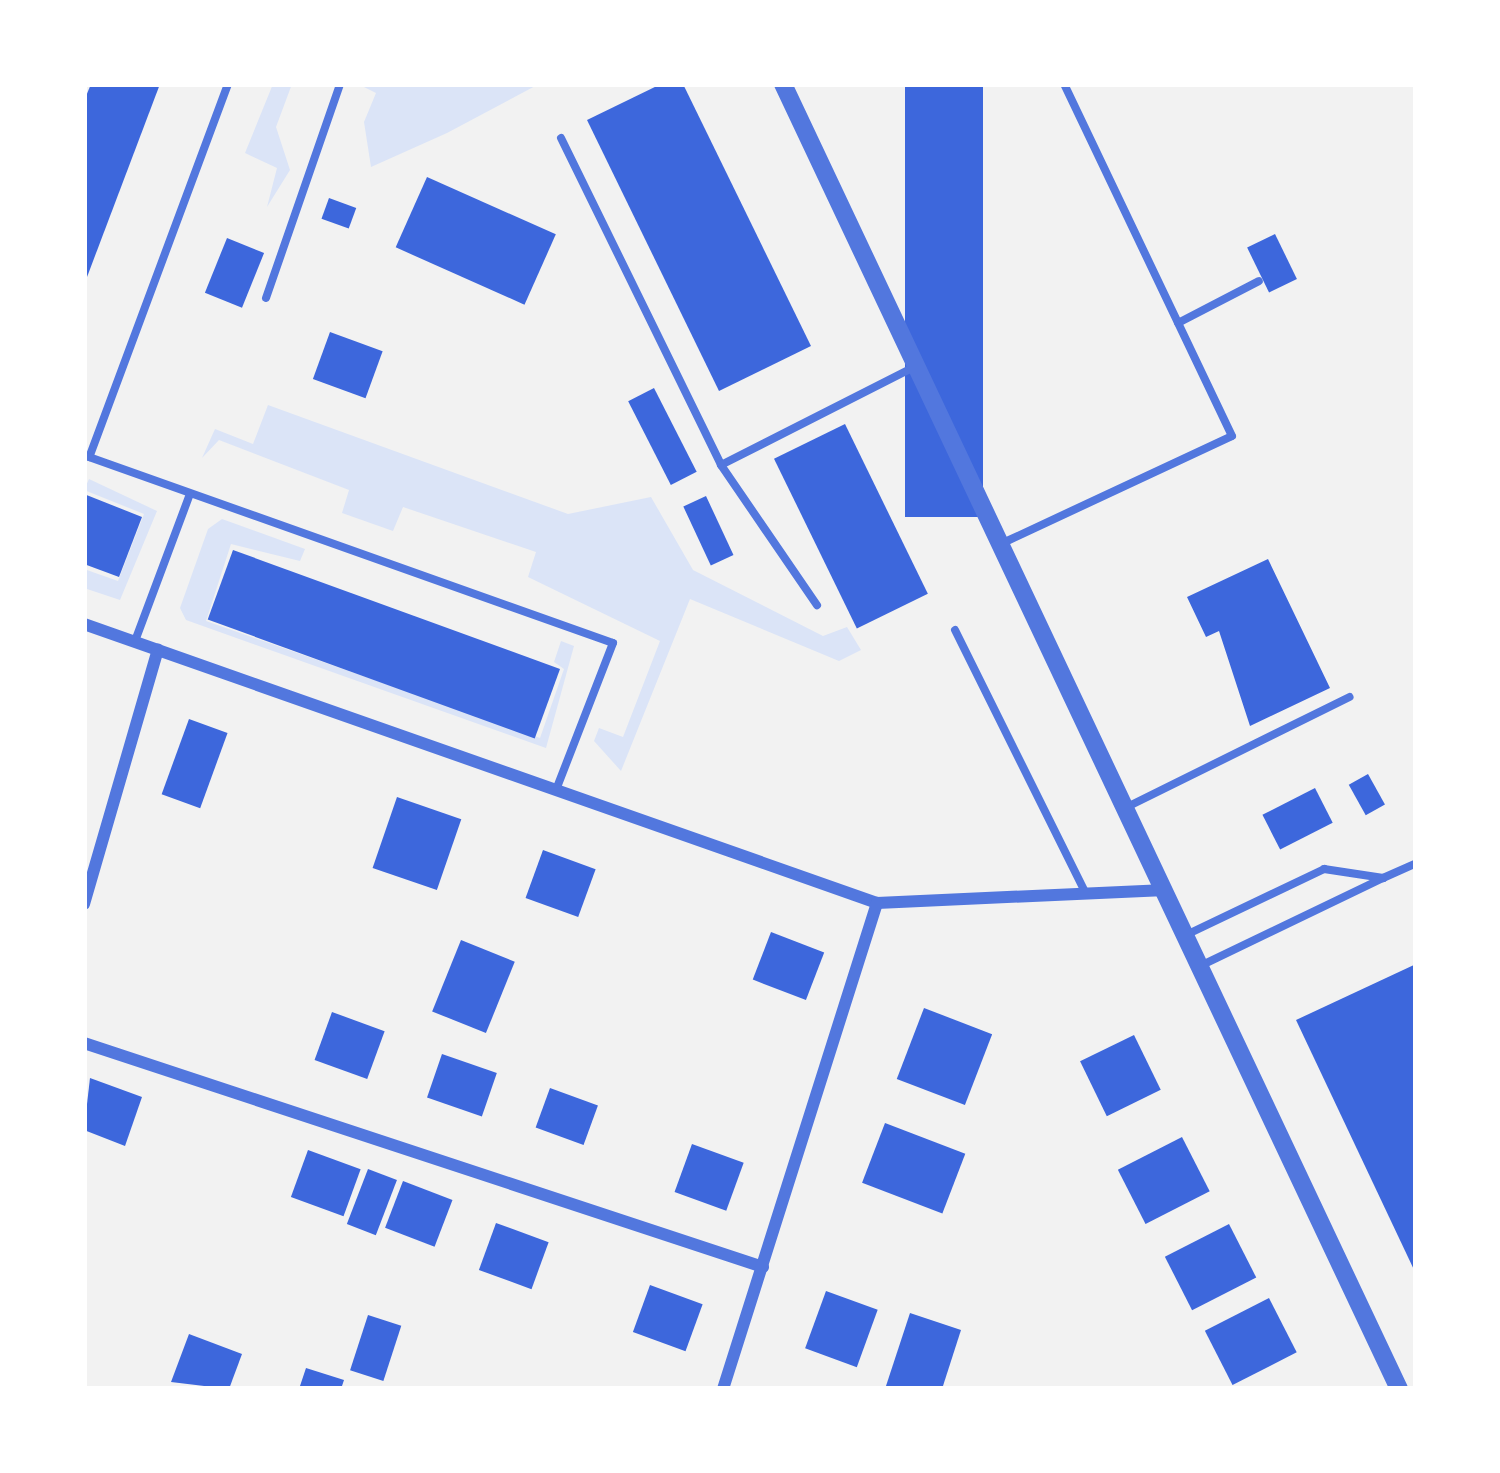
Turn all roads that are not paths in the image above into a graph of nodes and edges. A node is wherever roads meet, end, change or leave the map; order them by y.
1 (229, 84) edge
2 (340, 84) edge
3 (783, 84) edge
4 (1064, 84) edge
5 (561, 138) dead end
6 (1258, 281) dead end
7 (266, 298) dead end
8 (1178, 323) junction
9 (920, 364) junction
10 (721, 465) junction
11 (190, 494) junction
12 (1007, 541) junction
13 (817, 605) dead end
14 (84, 624) edge
15 (955, 630) dead end
16 (135, 641) junction
17 (158, 650) junction
18 (1350, 697) dead end
19 (556, 790) junction
20 (1129, 806) junction
21 (1416, 862) edge
22 (1382, 878) junction
23 (1167, 890) junction
24 (1086, 893) junction
25 (877, 903) junction
26 (84, 904) edge
27 (1188, 934) junction
28 (1202, 965) junction
29 (84, 1043) edge
30 (763, 1267) junction
31 (723, 1389) edge
32 (1399, 1389) edge

1 - 11 lane
2 - 7 lane
3 - 9 street
4 - 8 lane
5 - 10 lane
6 - 8 lane
8 - 12 lane
9 - 10 lane
9 - 12 street
10 - 13 lane
11 - 16 lane
11 - 19 lane
12 - 20 street
14 - 16 street
15 - 24 lane
16 - 17 street
17 - 19 street
17 - 26 street
18 - 20 lane
19 - 25 street
20 - 23 street
21 - 22 lane
22 - 27 lane
22 - 28 lane
23 - 24 street
23 - 27 street
24 - 25 street
25 - 30 street
27 - 28 street
28 - 32 street
29 - 30 street
30 - 31 street

